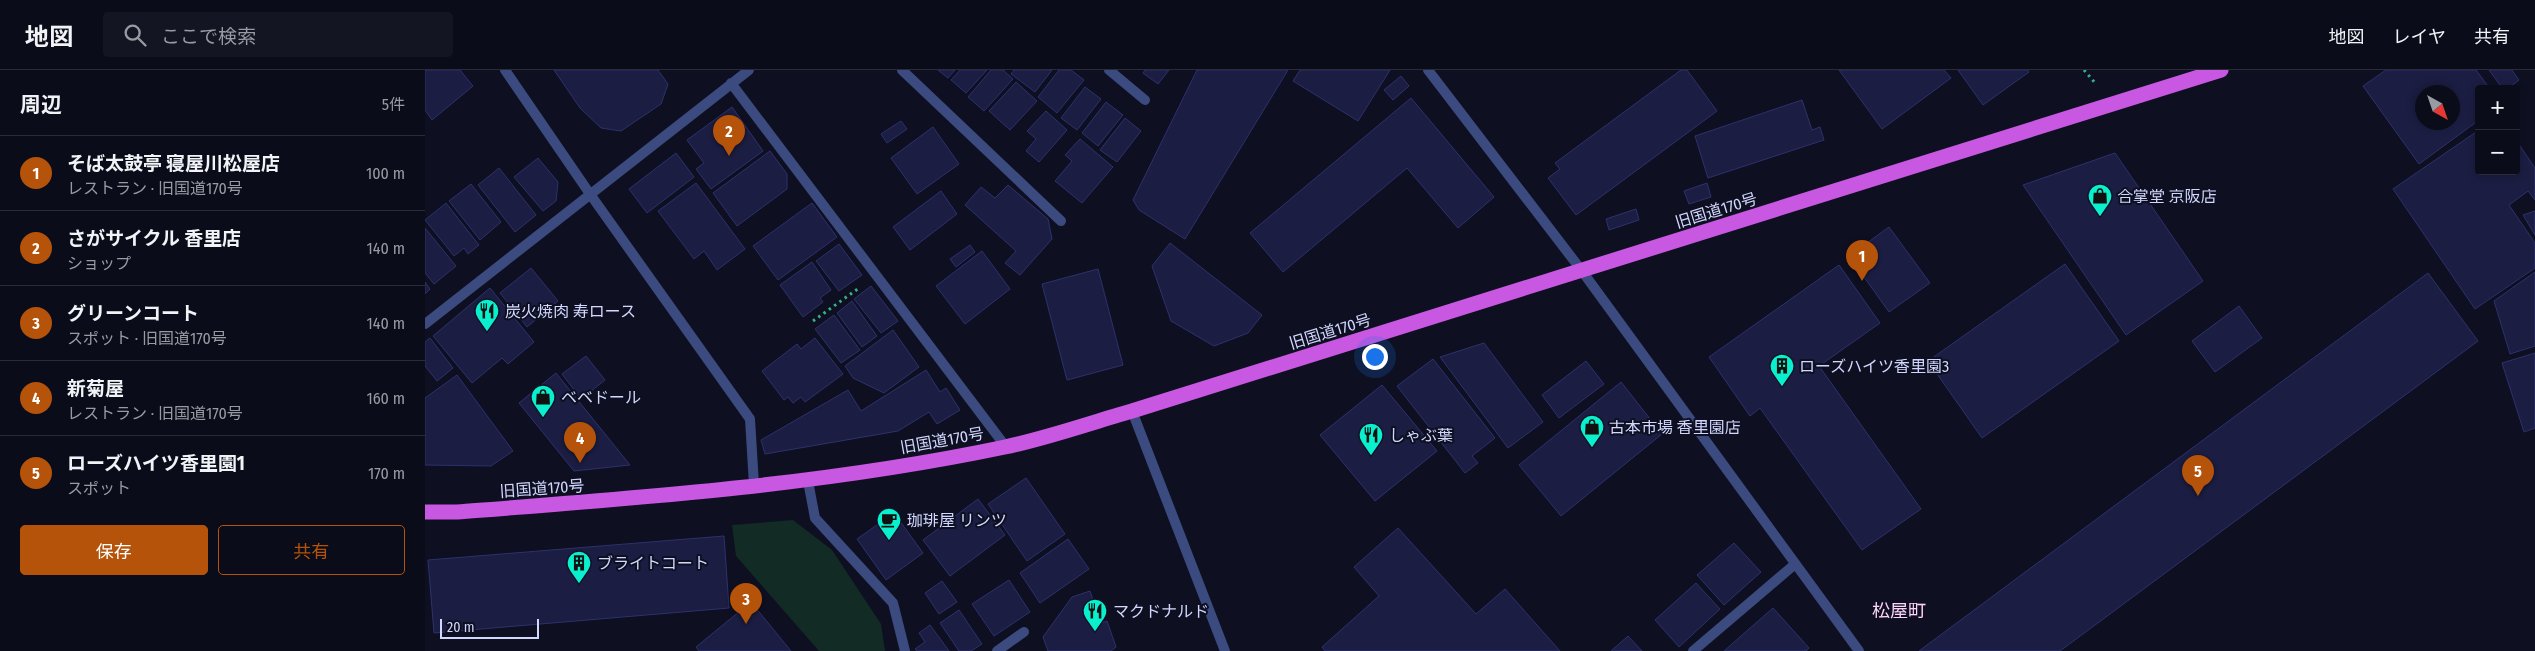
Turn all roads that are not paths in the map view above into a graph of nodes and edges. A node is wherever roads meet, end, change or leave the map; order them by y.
1 (505, 70) edge
2 (749, 70) edge
3 (902, 70) edge
4 (1109, 70) edge
5 (1428, 70) edge
6 (2221, 70) edge
7 (731, 84) junction
8 (1145, 100) dead end
9 (590, 194) junction
10 (1061, 221) dead end
11 (1582, 271) junction
12 (425, 324) edge
13 (1132, 411) junction
14 (1006, 447) junction
15 (808, 481) junction
16 (755, 485) junction
17 (425, 512) edge
18 (1794, 565) junction
19 (1024, 632) dead end
20 (905, 651) edge
21 (997, 651) edge
22 (1225, 651) edge
23 (1693, 651) edge
24 (1859, 651) edge

1 - 9 street
2 - 7 street
3 - 10 street
4 - 8 street
5 - 11 street
6 - 11 highway, 旧国道170号
7 - 9 street
7 - 14 street
9 - 12 street
9 - 16 street
11 - 13 highway, 旧国道170号
11 - 18 street
13 - 14 highway, 旧国道170号
13 - 22 street
14 - 15 highway, 旧国道170号
15 - 16 highway, 旧国道170号
15 - 20 street
16 - 17 highway, 旧国道170号
18 - 23 street
18 - 24 street
19 - 21 street

